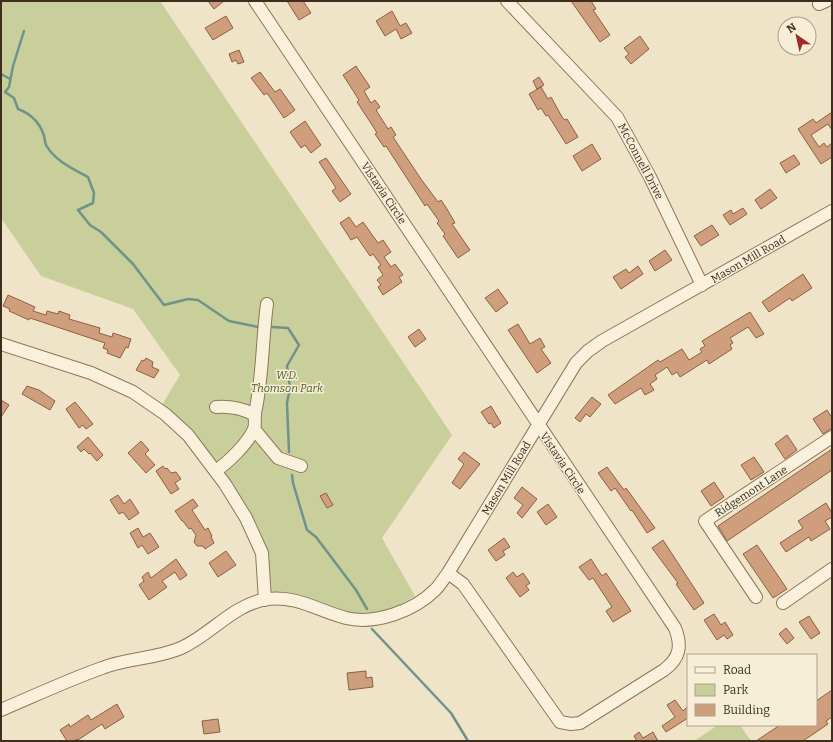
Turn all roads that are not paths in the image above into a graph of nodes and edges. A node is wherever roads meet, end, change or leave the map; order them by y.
1 (255, 1) edge
2 (507, 1) edge
3 (832, 211) edge
4 (702, 285) junction
5 (266, 309) dead end
6 (1, 344) edge
7 (216, 407) dead end
8 (255, 415) junction
9 (538, 424) junction
10 (254, 428) junction
11 (832, 437) edge
12 (301, 454) dead end
13 (288, 462) junction
14 (301, 466) dead end
15 (219, 469) junction
16 (832, 569) edge
17 (448, 573) junction
18 (756, 597) dead end
19 (265, 600) junction
20 (783, 603) dead end
21 (1, 710) edge

1 - 9 street, Vistavia Circle
2 - 4 street, McConnell Drive
3 - 4 street, Mason Mill Road
4 - 9 street, Mason Mill Road
5 - 8 street
6 - 15 street
7 - 8 street
8 - 10 street
9 - 17 street, Mason Mill Road
9 - 17 street, Vistavia Circle
10 - 13 street
10 - 15 street
11 - 18 street, Ridgemont Lane
12 - 13 street
13 - 14 street
15 - 19 street
16 - 20 street
17 - 19 street, Mason Mill Road
19 - 21 street

